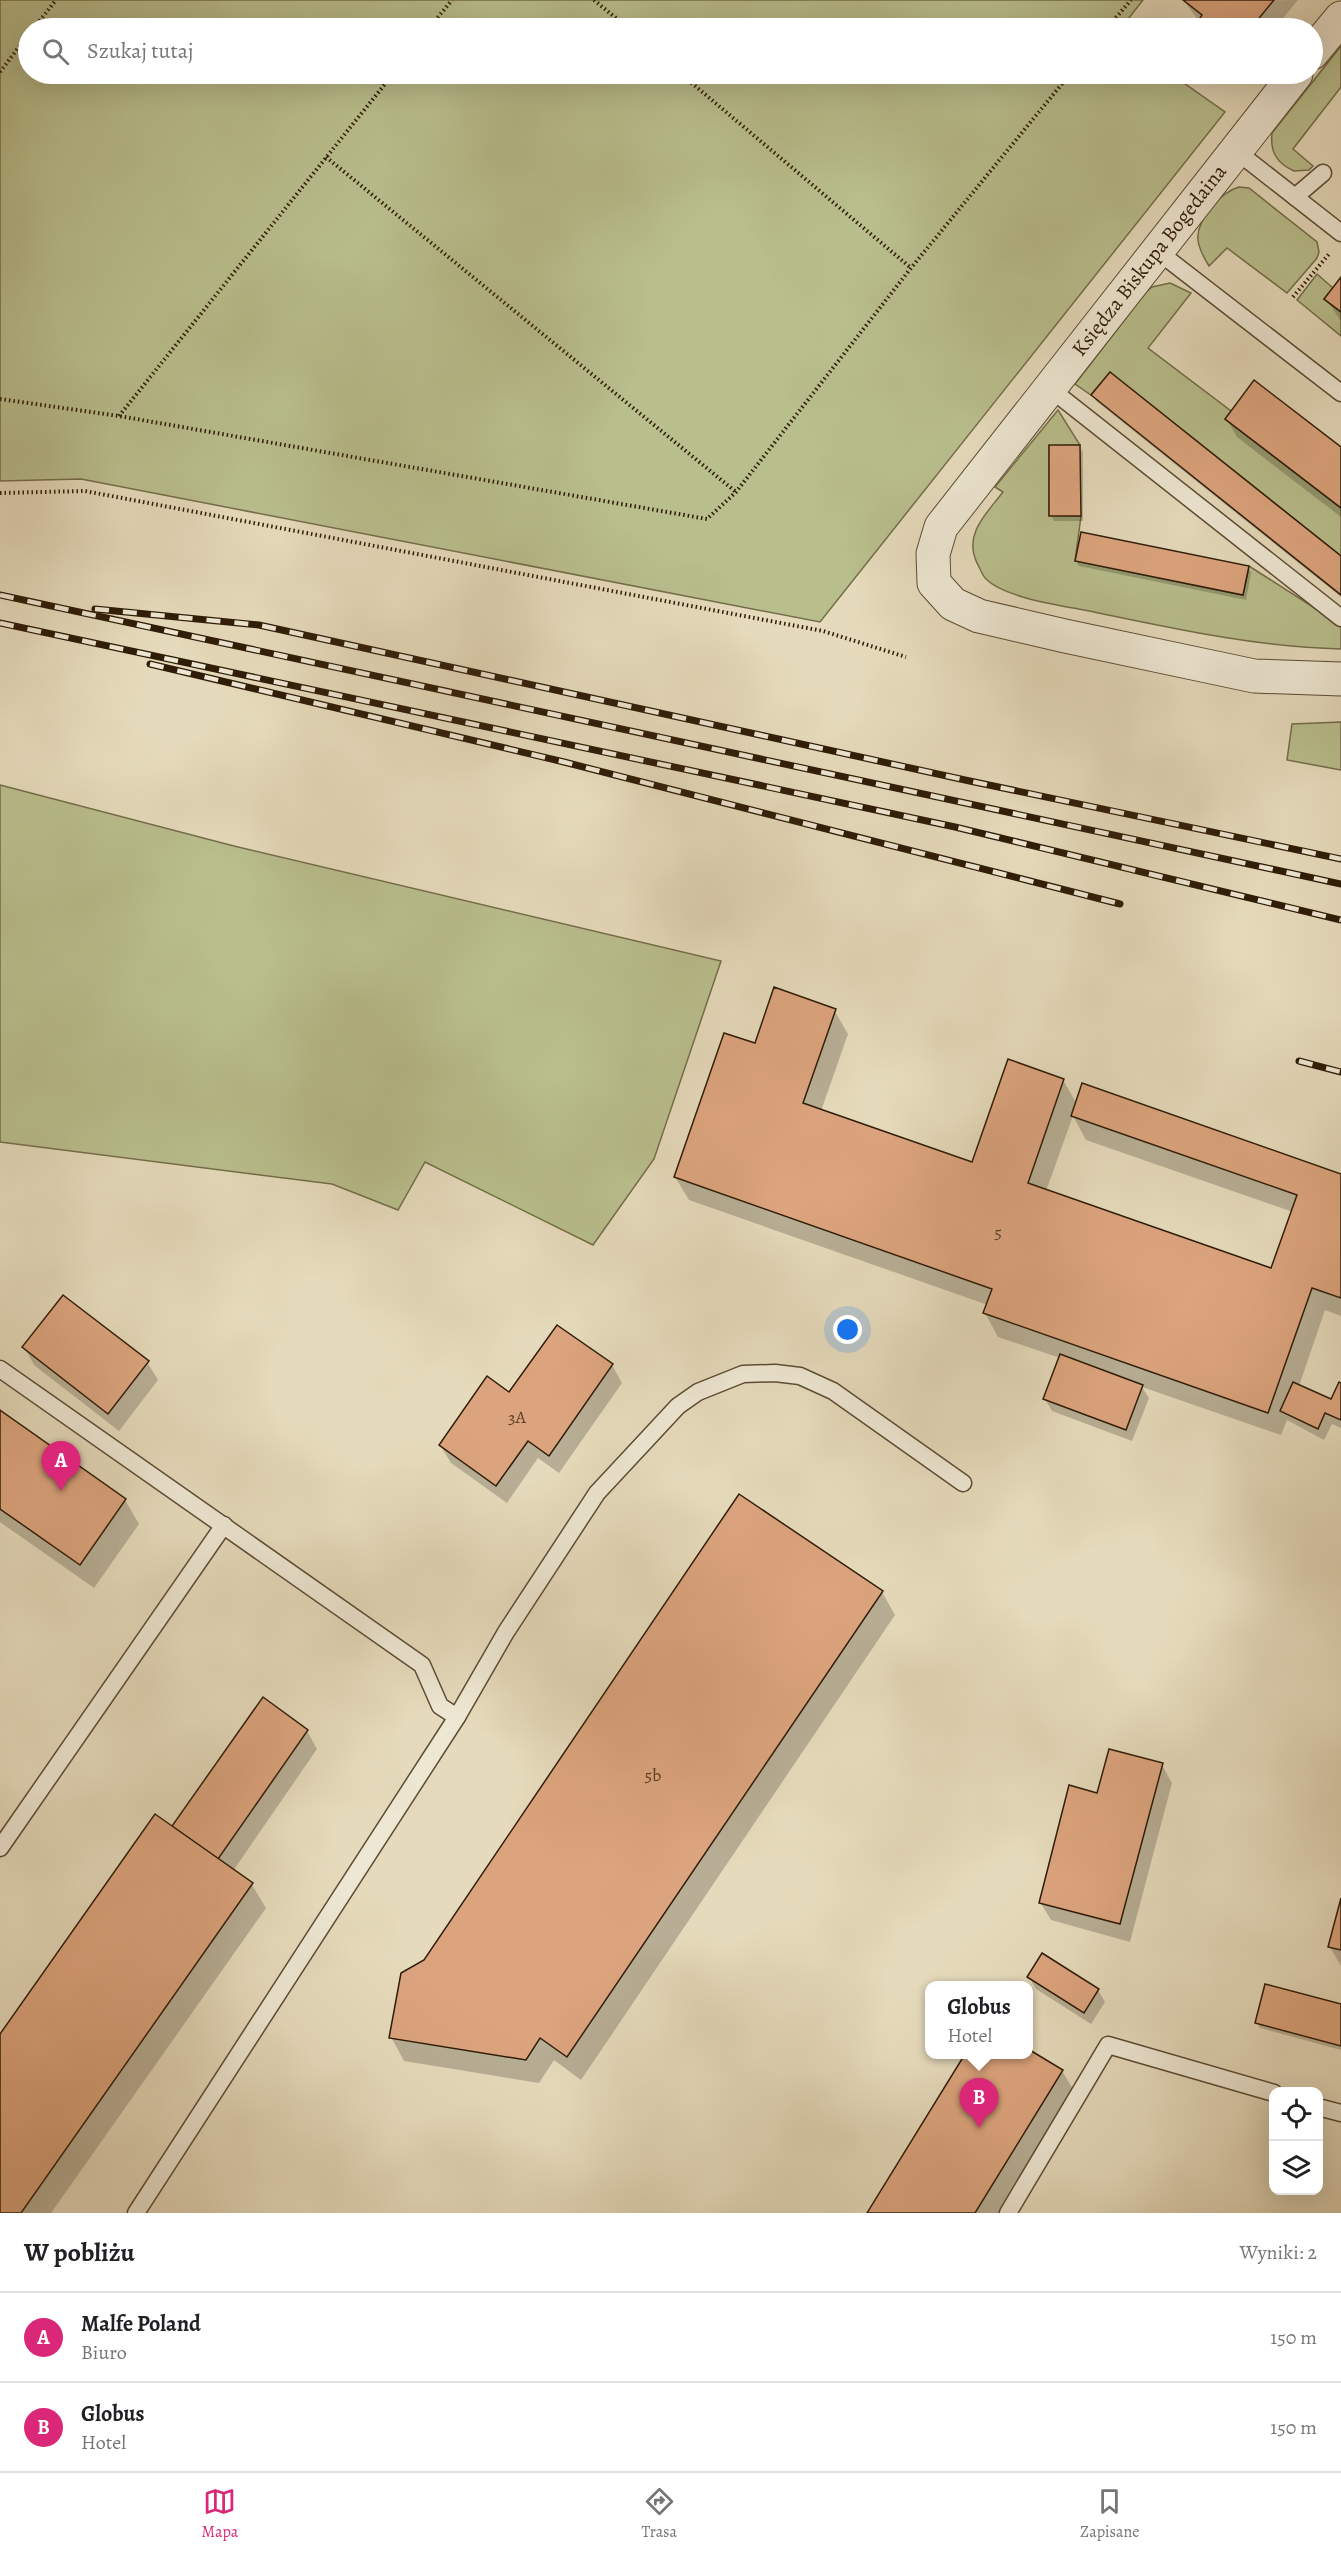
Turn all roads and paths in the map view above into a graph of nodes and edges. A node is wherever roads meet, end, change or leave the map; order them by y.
1 (56, 0) edge
2 (452, 0) edge
3 (594, 0) edge
4 (1131, 0) edge
5 (42, 18) edge
6 (437, 18) edge
7 (616, 18) edge
8 (1116, 18) edge
9 (1341, 18) edge
10 (1323, 40) edge
11 (18, 48) edge
12 (0, 72) edge
13 (385, 84) edge
14 (693, 84) edge
15 (1062, 84) edge
16 (1288, 84) edge
17 (1235, 150) junction
18 (326, 157) junction
19 (1323, 173) dead end
20 (1296, 197) junction
21 (1338, 240) edge
22 (1156, 250) junction
23 (910, 268) junction
24 (1293, 297) dead end
25 (1048, 387) junction
26 (1341, 393) edge
27 (0, 399) edge
28 (119, 416) junction
29 (736, 492) junction
30 (0, 493) edge
31 (1341, 618) edge
32 (906, 657) dead end
33 (1341, 679) edge
34 (0, 1369) edge
35 (963, 1484) dead end
36 (224, 1525) junction
37 (457, 1717) junction
38 (0, 1848) edge
39 (1269, 2092) edge
40 (1323, 2108) edge
41 (1341, 2113) edge
42 (136, 2213) edge
43 (1008, 2213) edge

1 - 5 path
2 - 6 path
3 - 7 path
4 - 8 path
9 - 10 street
11 - 12 path
13 - 18 path
14 - 23 path
15 - 23 path
16 - 17 street, Księdza Biskupa Bogedaina
17 - 20 lane
17 - 22 street, Księdza Biskupa Bogedaina
18 - 28 path
18 - 29 path
19 - 20 lane
20 - 21 lane
21 - 24 path
22 - 25 street, Księdza Biskupa Bogedaina
22 - 26 lane
23 - 29 path
25 - 31 lane
25 - 33 street, Księdza Biskupa Bogedaina
27 - 28 path
28 - 29 path
30 - 32 path
34 - 36 lane
35 - 37 lane
36 - 37 lane
36 - 38 lane
37 - 42 lane
39 - 43 lane
40 - 41 lane

